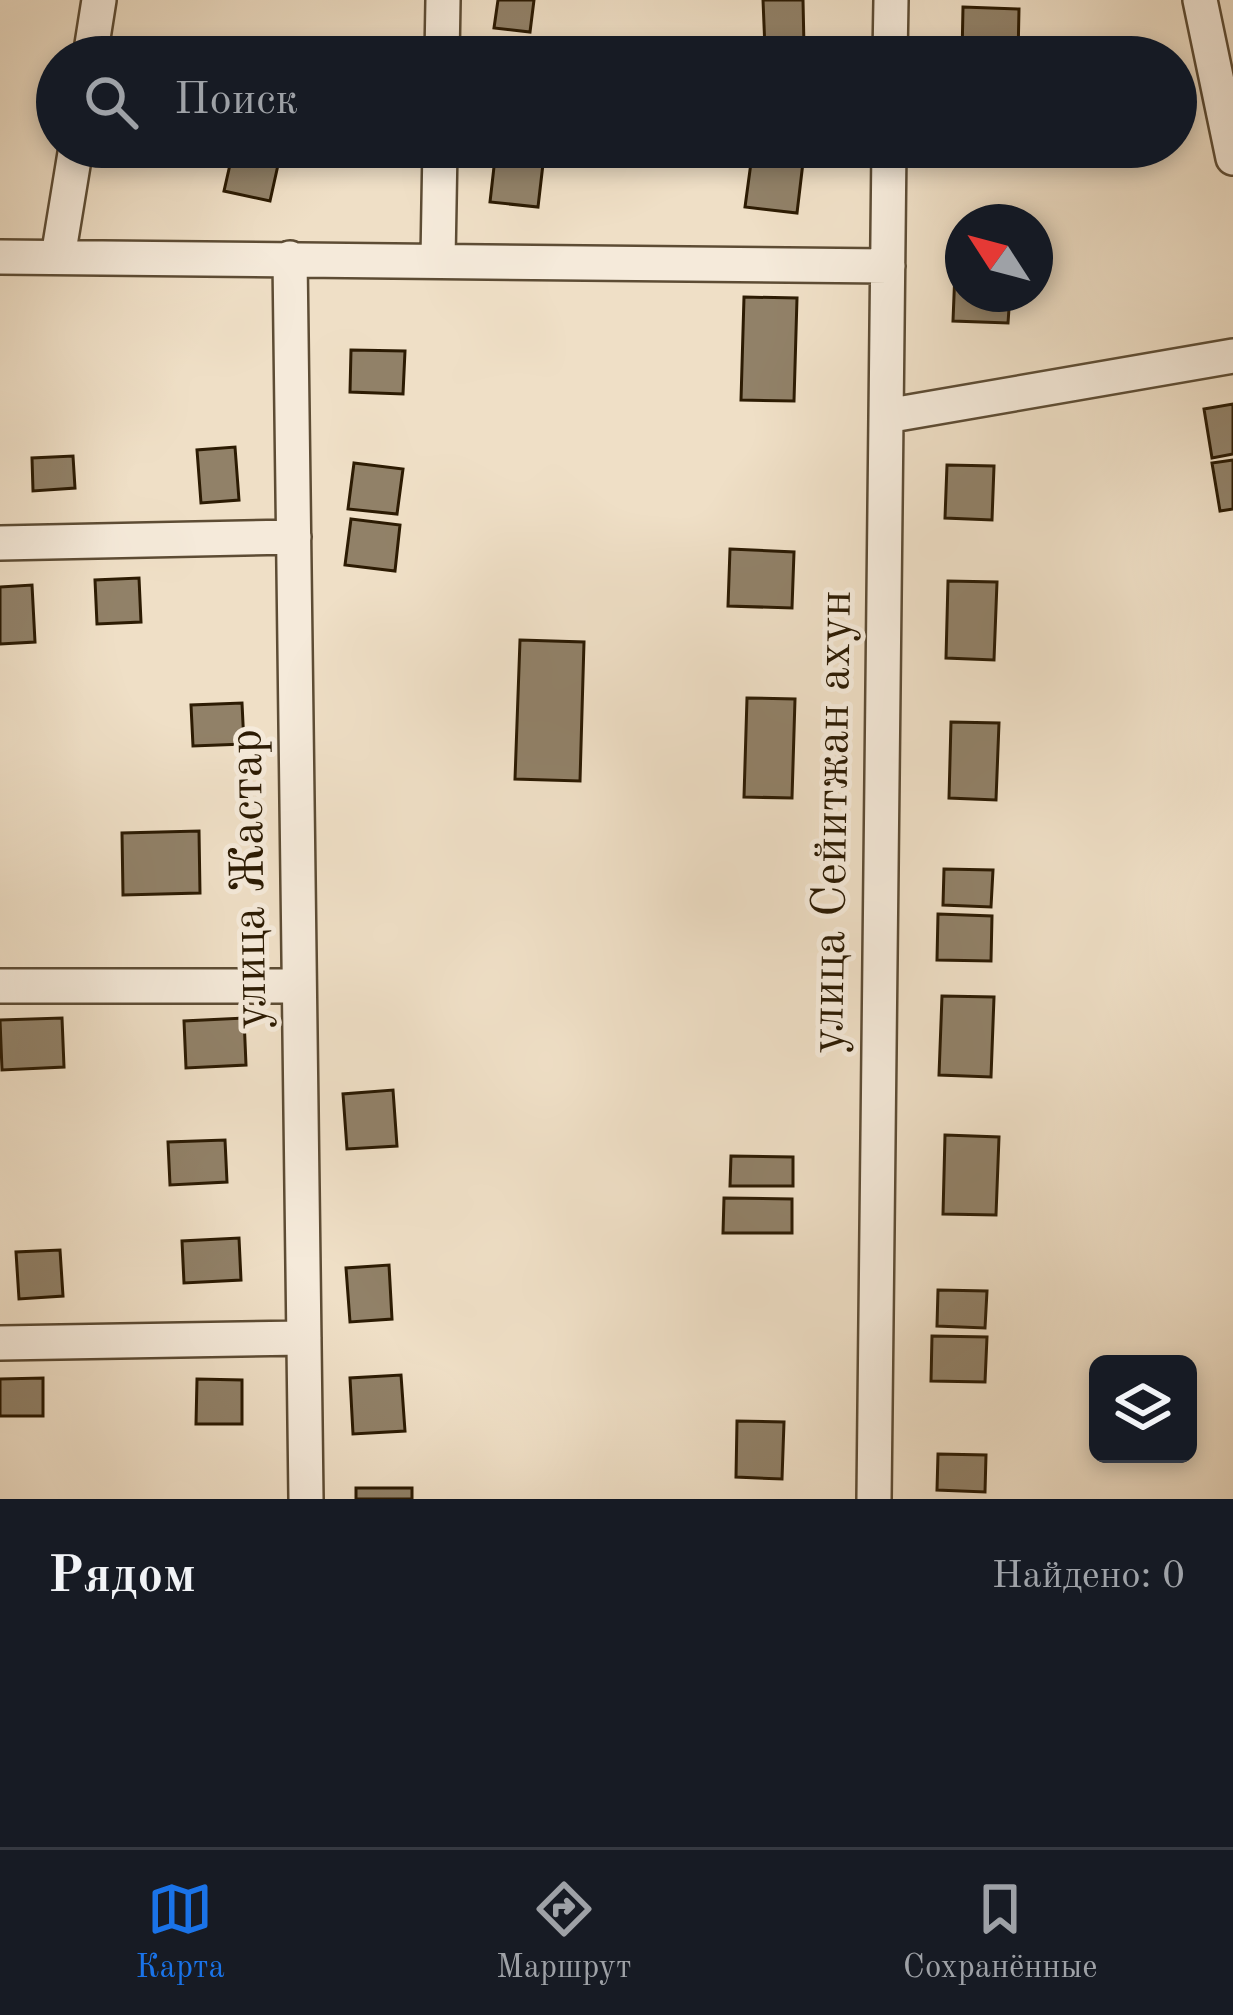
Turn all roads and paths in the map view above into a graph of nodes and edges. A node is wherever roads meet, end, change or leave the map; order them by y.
1 (99, 0) edge
2 (443, 0) edge
3 (891, 0) edge
4 (1200, 0) edge
5 (93, 36) edge
6 (442, 36) edge
7 (890, 36) edge
8 (1233, 158) edge
9 (73, 168) edge
10 (440, 168) edge
11 (889, 168) edge
12 (0, 256) edge
13 (58, 257) junction
14 (290, 258) junction
15 (438, 260) junction
16 (888, 266) junction
17 (1233, 356) edge
18 (886, 416) junction
19 (294, 537) junction
20 (0, 543) edge
21 (0, 986) edge
22 (299, 986) junction
23 (304, 1338) junction
24 (0, 1343) edge
25 (306, 1499) edge
26 (874, 1499) edge

1 - 5 street
2 - 6 street
3 - 7 street
4 - 8 street
9 - 13 street
10 - 15 street
11 - 16 street, улица Сейитжан ахун
12 - 13 street
13 - 14 street
14 - 15 street
14 - 19 street, улица Жастар
15 - 16 street
16 - 18 street, улица Сейитжан ахун
17 - 18 street
18 - 26 street, улица Сейитжан ахун
19 - 20 street
19 - 22 street, улица Жастар
21 - 22 street
22 - 23 street, улица Жастар
23 - 24 street
23 - 25 street, улица Жастар

